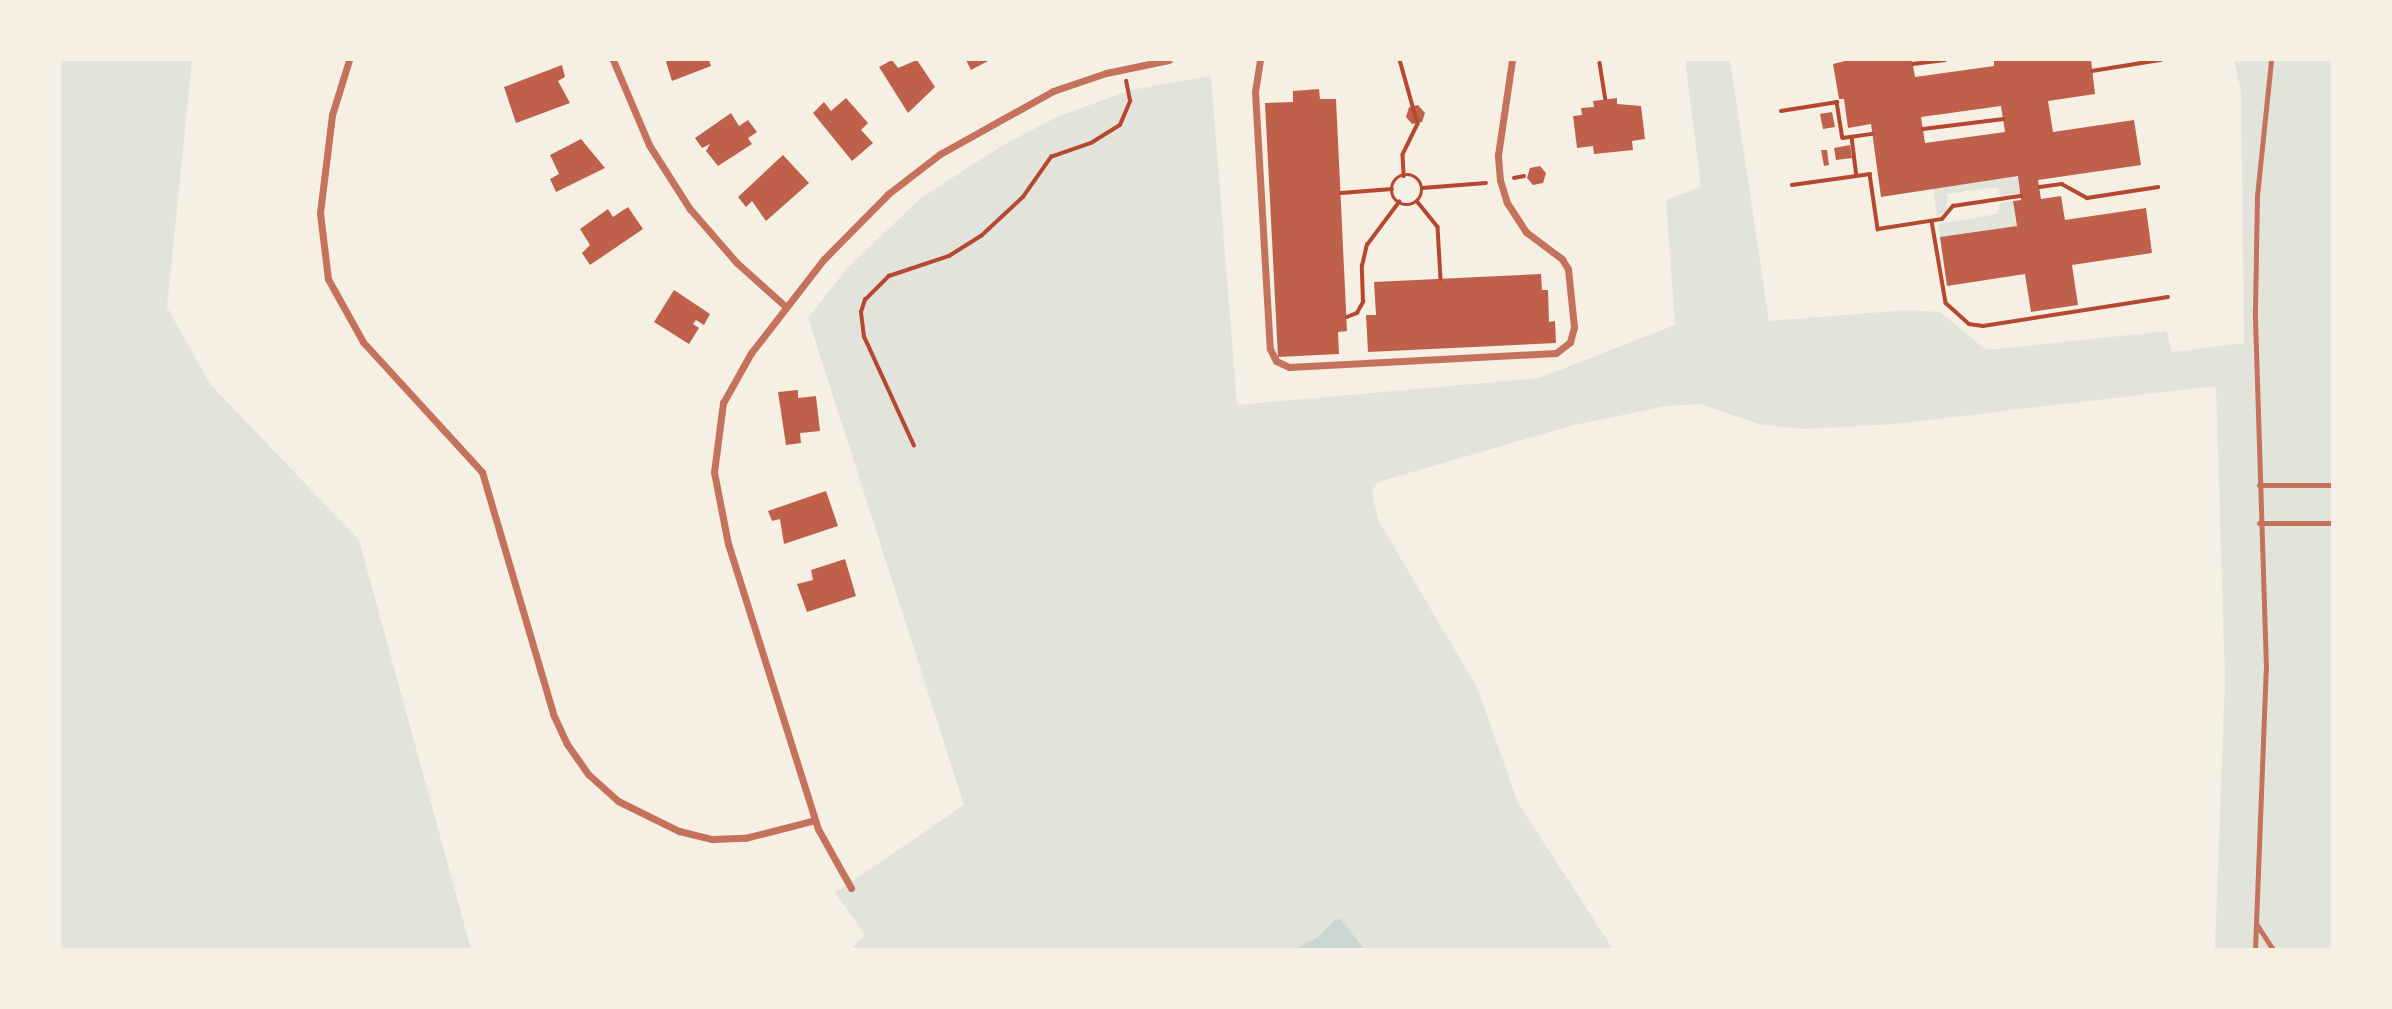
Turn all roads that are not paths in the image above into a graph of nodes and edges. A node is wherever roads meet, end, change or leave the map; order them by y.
1 (349, 60) edge
2 (614, 60) edge
3 (1169, 60) edge
4 (1260, 60) edge
5 (1512, 60) edge
6 (2271, 60) edge
7 (785, 306) junction
8 (2259, 485) junction
9 (2333, 485) edge
10 (2259, 523) junction
11 (2333, 523) edge
12 (816, 820) junction
13 (851, 888) dead end
14 (2257, 925) junction
15 (2255, 950) edge
16 (2273, 950) edge

1 - 12 street
2 - 7 street
3 - 7 street
4 - 5 street
6 - 8 lane
7 - 12 street
8 - 9 lane
8 - 10 lane
10 - 11 lane
10 - 14 lane
12 - 13 street
14 - 15 lane
14 - 16 lane

